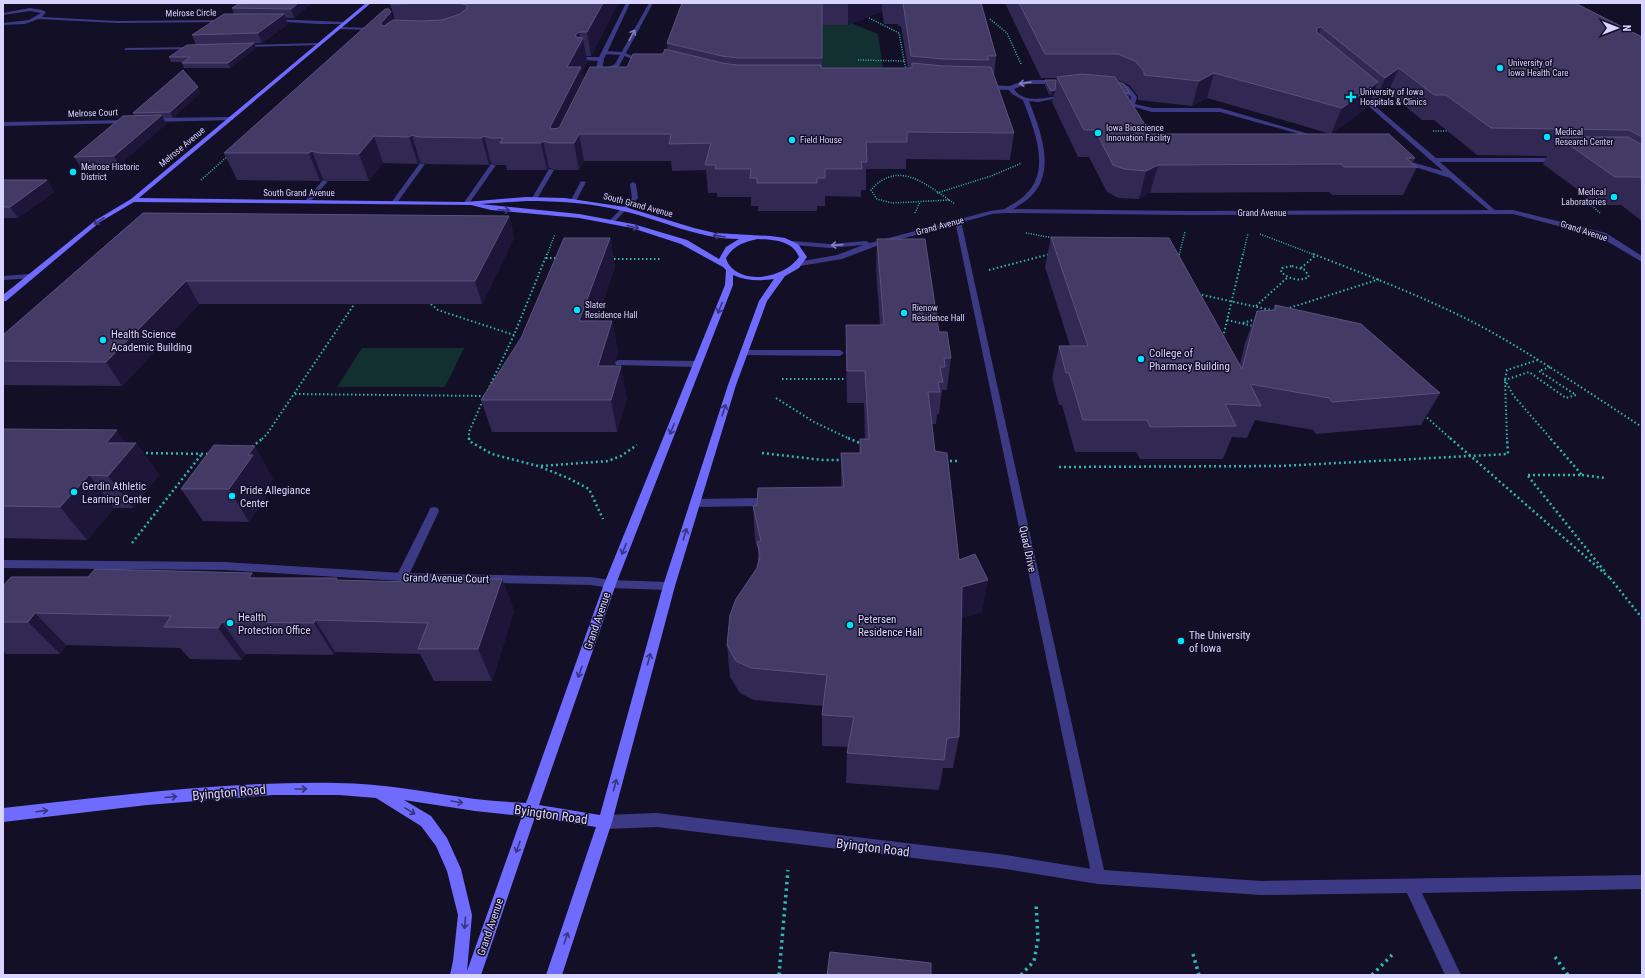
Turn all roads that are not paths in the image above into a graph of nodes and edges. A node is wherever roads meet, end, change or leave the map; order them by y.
1 (369, 3) edge
2 (628, 3) edge
3 (651, 3) edge
4 (3, 14) edge
5 (36, 18) junction
6 (271, 20) edge
7 (232, 21) edge
8 (345, 23) junction
9 (3, 24) edge
10 (339, 28) junction
11 (383, 29) edge
12 (320, 44) junction
13 (234, 46) edge
14 (203, 47) edge
15 (126, 50) dead end
16 (604, 53) junction
17 (623, 54) junction
18 (583, 59) edge
19 (601, 59) junction
20 (650, 64) edge
21 (599, 74) junction
22 (1067, 82) edge
23 (1106, 82) edge
24 (594, 85) edge
25 (976, 87) edge
26 (1010, 88) junction
27 (1352, 88) edge
28 (1070, 96) edge
29 (1025, 99) junction
30 (1111, 99) edge
31 (1132, 104) junction
32 (231, 119) junction
33 (142, 120) edge
34 (134, 121) edge
35 (3, 124) edge
36 (1320, 138) edge
37 (1394, 160) edge
38 (1434, 160) junction
39 (1566, 160) edge
40 (422, 164) edge
41 (493, 165) edge
42 (551, 170) edge
43 (1452, 176) junction
44 (325, 181) edge
45 (584, 182) dead end
46 (633, 184) dead end
47 (535, 198) junction
48 (132, 200) junction
49 (574, 200) junction
50 (307, 202) junction
51 (394, 203) junction
52 (466, 204) junction
53 (625, 209) junction
54 (1005, 211) junction
55 (1494, 212) junction
56 (958, 221) junction
57 (611, 222) junction
58 (758, 237) junction
59 (793, 243) junction
60 (876, 243) junction
61 (1642, 260) edge
62 (800, 264) junction
63 (726, 268) junction
64 (30, 276) junction
65 (781, 276) junction
66 (3, 278) edge
67 (3, 299) edge
68 (744, 353) junction
69 (840, 353) dead end
70 (619, 363) dead end
71 (698, 364) junction
72 (780, 502) edge
73 (695, 503) junction
74 (434, 511) dead end
75 (3, 564) edge
76 (402, 577) junction
77 (610, 584) junction
78 (669, 586) junction
79 (376, 791) junction
80 (531, 810) junction
81 (3, 815) edge
82 (605, 822) junction
83 (1098, 877) junction
84 (1642, 882) edge
85 (1411, 886) junction
86 (458, 975) edge
87 (473, 975) edge
88 (554, 975) edge
89 (1453, 975) edge

1 - 8 main road, Melrose Avenue
2 - 16 street
17 -> 3 street
4 - 5 street
5 - 7 street, Melrose Circle
5 - 9 street, Melrose Circle
6 - 8 street
8 - 10 main road, Melrose Avenue
10 - 11 street
10 - 12 main road, Melrose Avenue
12 - 13 street
12 - 32 main road, Melrose Avenue
14 - 15 street
16 - 17 street
16 - 19 street
17 - 20 street
17 - 21 street
18 - 19 street
19 - 21 street
21 - 24 street
22 -> 26 street
23 - 31 street
25 - 26 street
26 - 29 street
27 - 38 street
28 - 29 street
29 - 54 street
30 - 31 street
31 - 36 street
32 - 33 street
32 - 48 main road, Melrose Avenue
34 - 35 street, Melrose Court
37 - 43 street
38 - 39 street
38 - 43 street
40 - 51 street
41 - 52 street
42 - 47 street
43 - 55 street
44 - 50 street
45 - 49 street
46 - 53 street
47 - 49 main road, South Grand Avenue
47 - 52 main road, South Grand Avenue
48 - 50 main road, South Grand Avenue
48 -> 64 main road, Melrose Avenue
49 - 53 main road, South Grand Avenue
50 - 51 main road, South Grand Avenue
51 - 52 main road, South Grand Avenue
52 -> 57 main road, South Grand Avenue
53 - 57 street
58 -> 53 main road, South Grand Avenue
54 - 55 street, Grand Avenue
54 - 56 street, Grand Avenue
55 - 61 street, Grand Avenue
56 - 60 street, Grand Avenue
56 - 83 street, Quad Drive
57 -> 63 main road, South Grand Avenue
58 - 59 main road, South Grand Avenue
58 - 63 main road, Grand Avenue
60 -> 59 street, Grand Avenue
59 - 62 main road
60 - 62 street, Grand Avenue
62 - 65 main road
63 - 65 main road, South Grand Avenue
63 -> 71 main road, Grand Avenue
64 - 66 street
64 - 67 main road, Melrose Avenue
65 - 68 main road
68 - 69 street
73 -> 68 main road
70 - 71 street
71 -> 77 main road, Grand Avenue
72 - 73 street
78 -> 73 main road
74 - 76 street
75 - 76 street, Grand Avenue Court
76 - 77 street, Grand Avenue Court
77 - 78 street, Grand Avenue Court
77 -> 80 main road, Grand Avenue
82 -> 78 main road
79 -> 80 main road, Byington Road
81 -> 79 main road, Byington Road
79 -> 86 main road
80 - 82 main road, Byington Road
80 -> 87 main road, Grand Avenue
82 - 83 street, Byington Road
88 -> 82 main road
83 - 85 street, Byington Road
84 - 85 street, Byington Road
85 - 89 street

